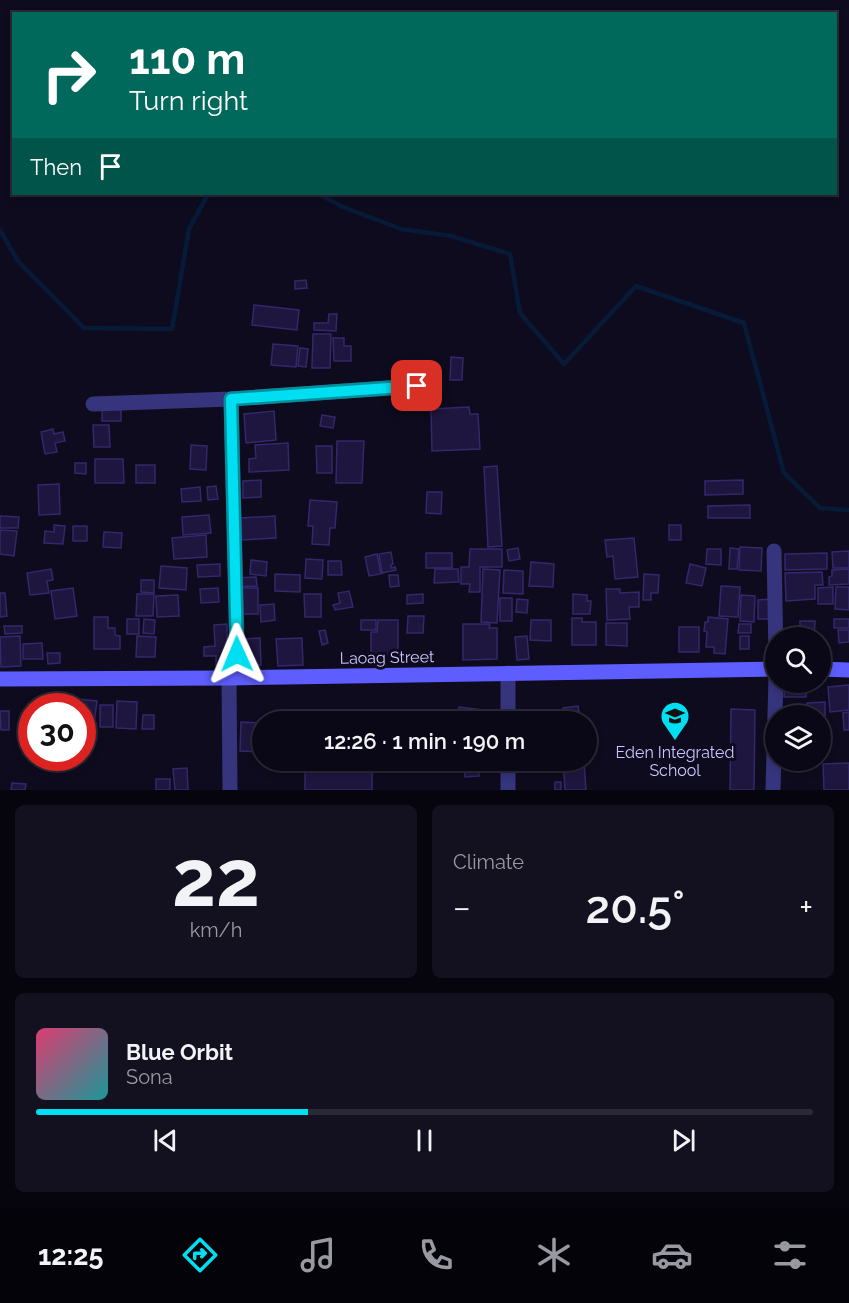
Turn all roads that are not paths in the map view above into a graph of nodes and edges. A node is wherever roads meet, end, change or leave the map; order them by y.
1 (417, 386) dead end
2 (231, 399) junction
3 (93, 404) dead end
4 (774, 551) dead end
5 (775, 627) edge
6 (765, 669) edge
7 (831, 669) edge
8 (849, 670) edge
9 (508, 673) junction
10 (233, 678) junction
11 (0, 679) edge
12 (776, 693) edge
13 (508, 711) edge
14 (508, 771) edge
15 (230, 790) edge
16 (508, 790) edge
17 (773, 790) edge

1 - 2 street
2 - 3 street
2 - 10 street
4 - 5 street
6 - 9 street, Laoag Street
7 - 8 street
9 - 10 street, Laoag Street
9 - 13 street
10 - 11 street, Laoag Street
10 - 15 street
12 - 17 street
14 - 16 street

